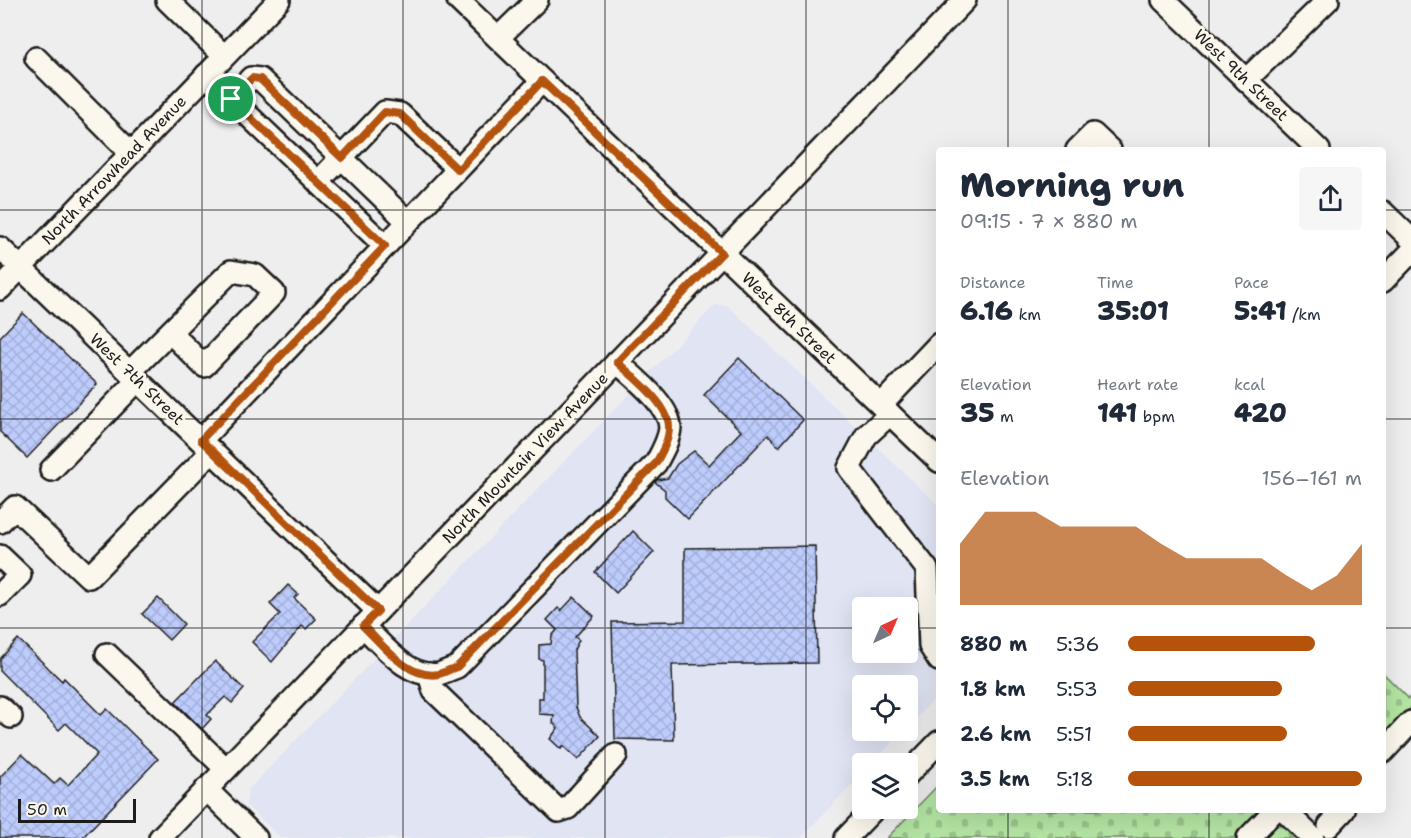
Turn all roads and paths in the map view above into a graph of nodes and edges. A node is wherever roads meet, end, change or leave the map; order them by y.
1 (167, 0) edge
2 (279, 0) edge
3 (458, 0) edge
4 (537, 0) edge
5 (965, 0) edge
6 (1163, 0) edge
7 (1328, 0) edge
8 (498, 38) junction
9 (224, 56) junction
10 (36, 58) dead end
11 (206, 75) junction
12 (1246, 80) junction
13 (542, 81) junction
14 (231, 99) junction
15 (1307, 146) edge
16 (1080, 147) edge
17 (1107, 147) edge
18 (131, 153) junction
19 (342, 158) junction
20 (458, 170) junction
21 (318, 182) junction
22 (1386, 215) edge
23 (408, 222) junction
24 (1411, 239) edge
25 (385, 246) junction
26 (0, 249) edge
27 (1411, 252) edge
28 (722, 253) junction
29 (21, 267) junction
30 (1386, 278) edge
31 (0, 289) edge
32 (170, 332) junction
33 (936, 348) edge
34 (617, 362) junction
35 (134, 376) junction
36 (885, 410) junction
37 (206, 446) junction
38 (936, 458) edge
39 (51, 470) dead end
40 (0, 522) edge
41 (0, 556) edge
42 (0, 595) edge
43 (370, 619) junction
44 (107, 654) dead end
45 (936, 655) edge
46 (429, 674) junction
47 (1411, 722) edge
48 (936, 745) edge
49 (1386, 749) edge
50 (616, 755) dead end
51 (918, 764) edge
52 (226, 769) junction
53 (206, 789) junction
54 (1272, 813) edge
55 (1289, 813) edge
56 (1341, 813) edge
57 (864, 819) edge
58 (1321, 832) edge
59 (159, 838) edge
60 (256, 838) edge
61 (846, 838) edge
62 (1248, 838) edge

1 - 9 street
2 - 9 street, North Arrowhead Avenue
3 - 8 street, West 8th Street
4 - 8 street
5 - 28 street, North Mountain View Avenue
6 - 12 street, West 9th Street
7 - 12 street
8 - 13 street, West 8th Street
9 - 11 street, North Arrowhead Avenue
10 - 18 street
11 - 14 street
11 - 18 street, North Arrowhead Avenue
12 - 15 street, West 9th Street
13 - 20 street
13 - 28 street, West 8th Street
14 - 19 street
14 - 21 street
16 - 17 street
18 - 29 street, North Arrowhead Avenue
19 - 20 street
19 - 21 street
19 - 23 street
20 - 23 street
21 - 25 street
22 - 24 street
23 - 25 street
25 - 37 street
26 - 29 street, West 7th Street
27 - 30 street
28 - 34 street, North Mountain View Avenue
28 - 36 street, West 8th Street
29 - 31 street, North Arrowhead Avenue
29 - 35 street, West 7th Street
32 - 32 street
32 - 35 street
33 - 36 street
34 - 43 street, North Mountain View Avenue
34 - 46 street
35 - 37 street, West 7th Street
35 - 39 street
36 - 38 street, West 8th Street
36 - 45 street
37 - 40 street
37 - 43 street, West 7th Street
41 - 42 street
43 - 46 street, West 7th Street
43 - 52 street, North Mountain View Avenue
44 - 52 street
46 - 50 street
47 - 49 street
48 - 51 street
52 - 53 street, North Mountain View Avenue
53 - 59 street, North Mountain View Avenue
53 - 60 street
54 - 62 street
55 - 58 street
56 - 58 street
57 - 61 street

